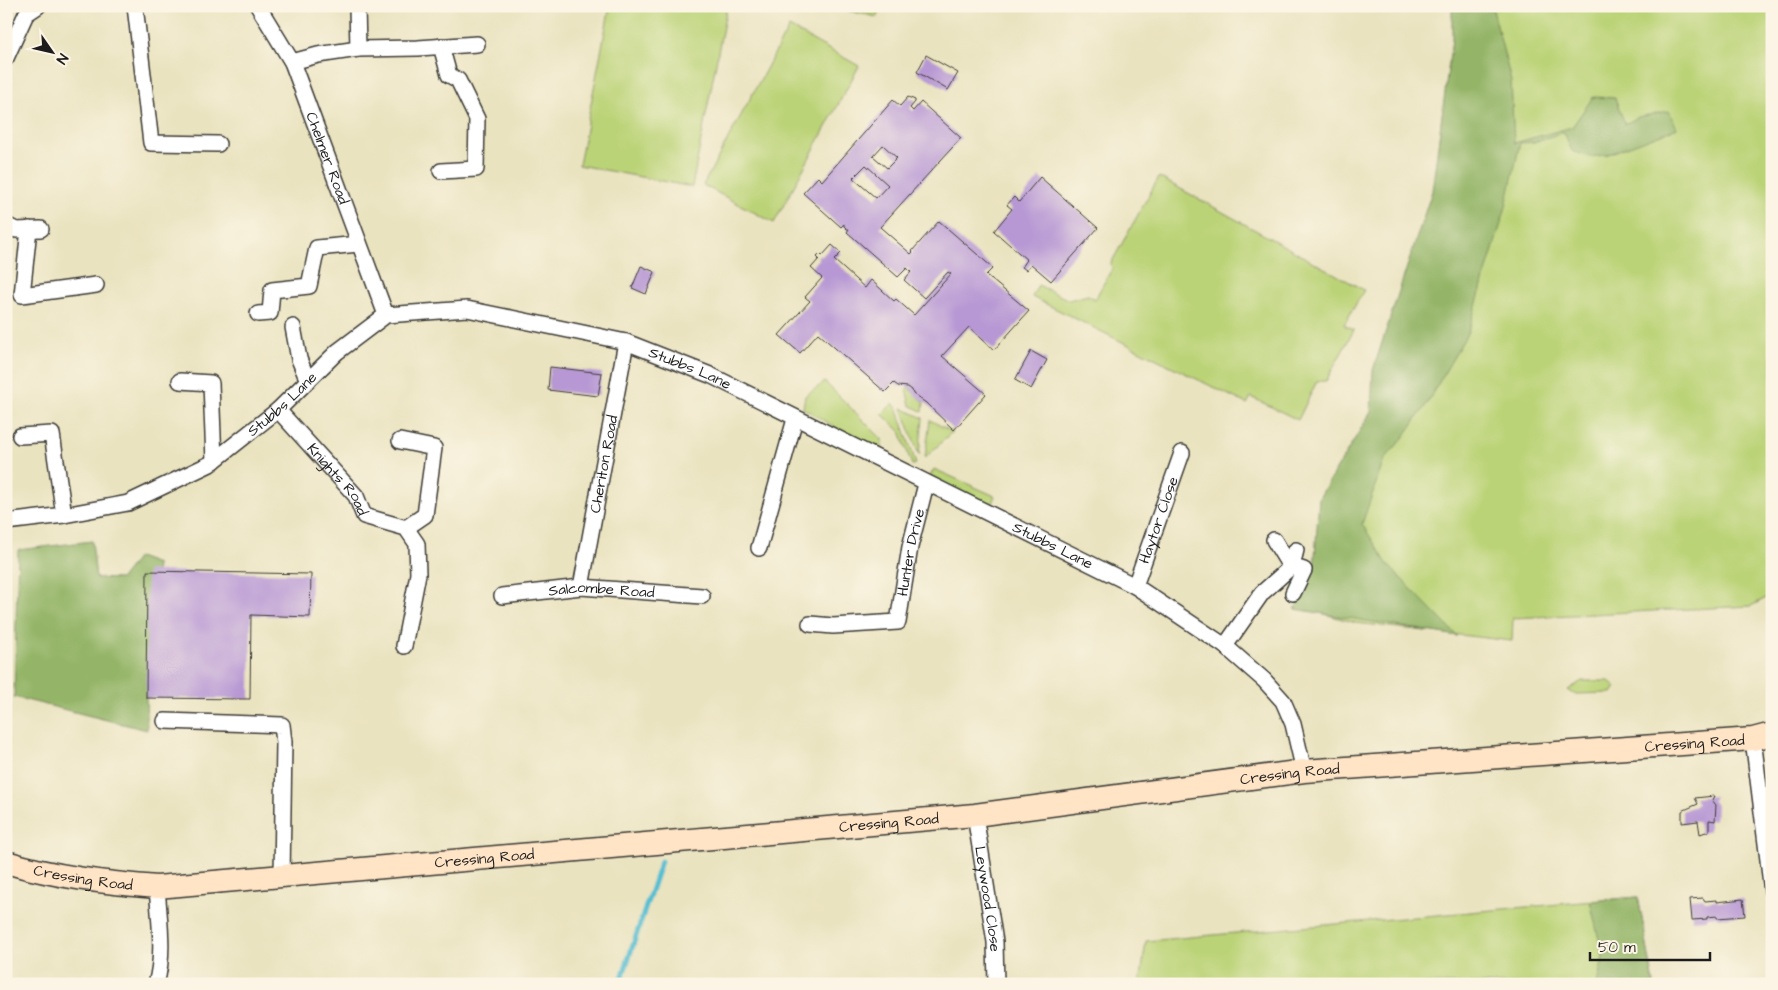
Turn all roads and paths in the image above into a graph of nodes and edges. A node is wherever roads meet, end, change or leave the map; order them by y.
1 (38, 6) edge
2 (135, 6) edge
3 (258, 6) edge
4 (357, 6) edge
5 (477, 44) dead end
6 (441, 46) junction
7 (358, 49) junction
8 (6, 58) edge
9 (292, 62) junction
10 (218, 144) dead end
11 (441, 171) dead end
12 (6, 225) edge
13 (360, 244) junction
14 (96, 285) dead end
15 (258, 314) dead end
16 (386, 315) junction
17 (293, 327) dead end
18 (626, 342) junction
19 (180, 381) dead end
20 (308, 381) junction
21 (278, 410) junction
22 (795, 419) junction
23 (20, 436) dead end
24 (400, 441) dead end
25 (1182, 453) dead end
26 (214, 461) junction
27 (926, 484) junction
28 (64, 515) junction
29 (6, 522) edge
30 (406, 528) junction
31 (1274, 540) dead end
32 (759, 548) dead end
33 (1296, 550) dead end
34 (1292, 566) junction
35 (1135, 586) junction
36 (581, 587) junction
37 (1293, 593) dead end
38 (502, 596) dead end
39 (702, 596) dead end
40 (810, 624) dead end
41 (404, 646) dead end
42 (1225, 646) junction
43 (164, 721) dead end
44 (1762, 736) edge
45 (1304, 771) junction
46 (975, 815) junction
47 (6, 862) edge
48 (282, 877) junction
49 (157, 887) junction
50 (1772, 892) edge
51 (156, 984) edge
52 (996, 984) edge

1 - 8 street
2 - 10 street
3 - 9 street, Chelmer Road
4 - 7 street
5 - 6 street
6 - 7 street
6 - 11 street
7 - 9 street
9 - 13 street, Chelmer Road
12 - 14 street
13 - 15 street
13 - 16 street, Chelmer Road
16 - 18 street, Stubbs Lane
16 - 20 street, Stubbs Lane
17 - 20 street
18 - 22 street, Stubbs Lane
18 - 36 street, Cheriton Road
19 - 26 street
20 - 21 street, Stubbs Lane
21 - 26 street, Stubbs Lane
21 - 30 street, Knights Road
22 - 27 street, Stubbs Lane
22 - 32 street
23 - 28 street
24 - 30 street
25 - 35 street, Haytor Close
26 - 28 street, Stubbs Lane
27 - 35 street, Stubbs Lane
27 - 40 street, Hunter Drive
28 - 29 street, Stubbs Lane
30 - 41 street
31 - 34 street
33 - 34 street
34 - 37 street
34 - 42 street
35 - 42 street, Stubbs Lane
36 - 38 street, Salcombe Road
36 - 39 street, Salcombe Road
42 - 45 street, Stubbs Lane
43 - 48 street
44 - 45 street, Cressing Road
44 - 50 street
45 - 46 street, Cressing Road
46 - 48 street, Cressing Road
46 - 52 street, Leywood Close
47 - 49 street, Cressing Road
48 - 49 street, Cressing Road
49 - 51 street

